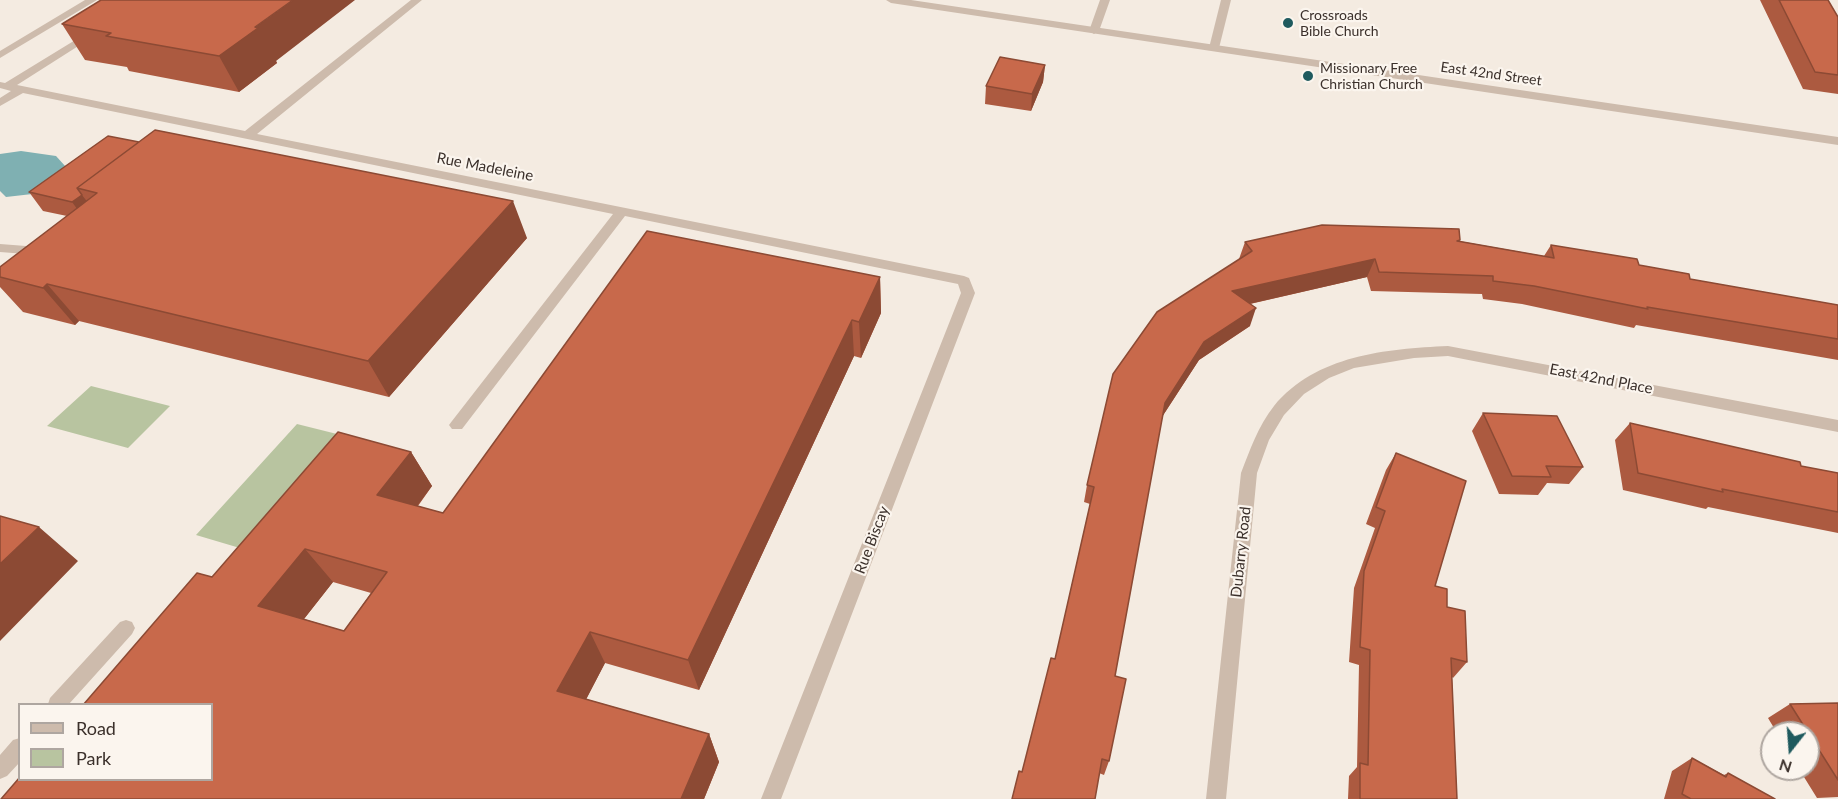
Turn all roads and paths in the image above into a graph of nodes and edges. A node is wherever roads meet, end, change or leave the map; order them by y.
1 (92, 0) edge
2 (417, 0) edge
3 (891, 0) edge
4 (1105, 0) edge
5 (1227, 0) edge
6 (98, 29) edge
7 (1094, 31) junction
8 (1214, 48) junction
9 (0, 55) edge
10 (3, 86) edge
11 (21, 89) junction
12 (0, 103) edge
13 (214, 129) junction
14 (248, 135) junction
15 (1838, 141) edge
16 (196, 143) edge
17 (622, 211) junction
18 (0, 248) edge
19 (51, 250) edge
20 (964, 280) joint
21 (1362, 359) joint
22 (457, 424) dead end
23 (1838, 426) edge
24 (126, 628) dead end
25 (59, 703) edge
26 (18, 749) edge
27 (0, 769) edge
28 (771, 799) edge
29 (1216, 799) edge

1 - 9 street
2 - 14 street
3 - 7 street, East 42nd Street
4 - 7 street
5 - 8 street
6 - 10 street
7 - 8 street, East 42nd Street
8 - 15 street, East 42nd Street
10 - 11 street, Rue Madeleine
11 - 12 street
11 - 13 street, Rue Madeleine
13 - 14 street, Rue Madeleine
13 - 16 street
14 - 17 street, Rue Madeleine
17 - 20 street, Rue Madeleine
17 - 22 street
18 - 19 street
20 - 28 street, Rue Biscay
21 - 23 street, East 42nd Place
21 - 29 street, Dubarry Road
24 - 25 street
26 - 27 street

